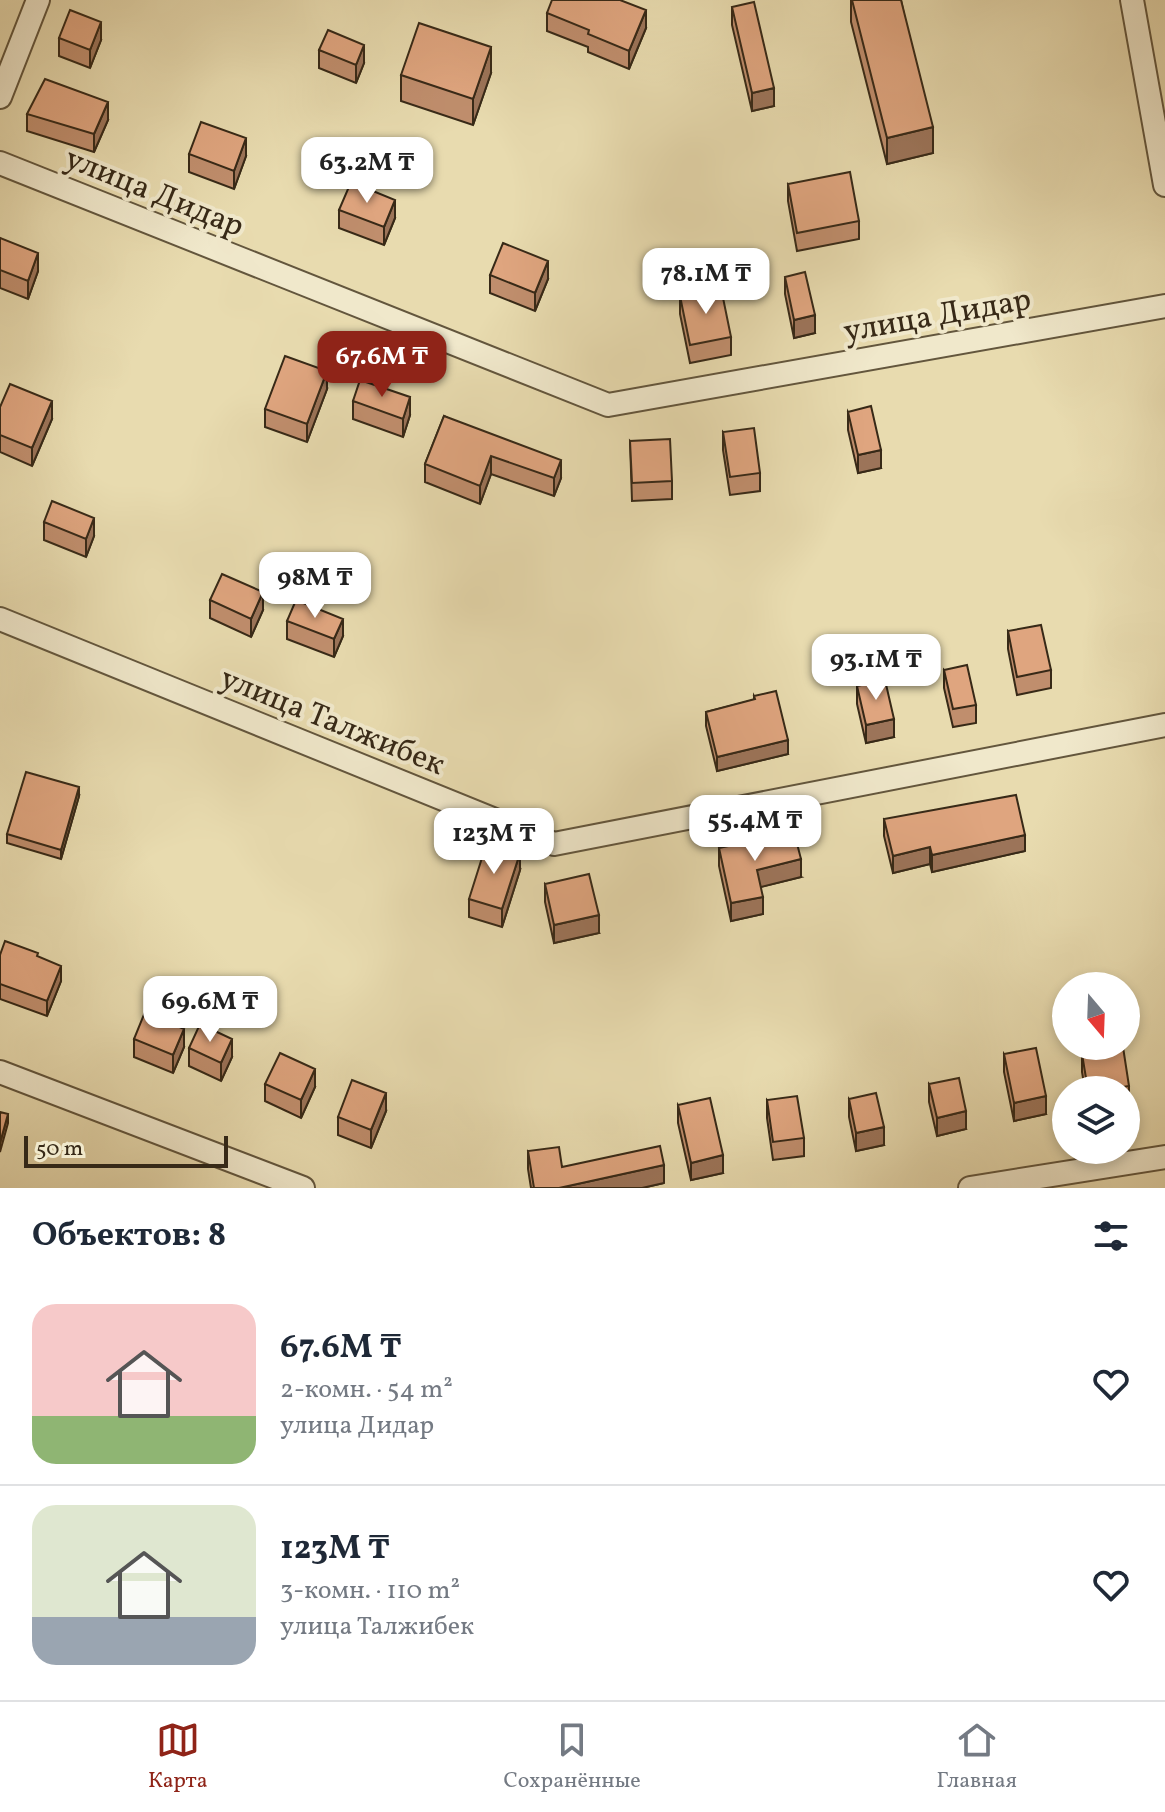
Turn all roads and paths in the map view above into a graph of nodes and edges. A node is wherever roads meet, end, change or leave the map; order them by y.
1 (38, 0) edge
2 (1132, 0) edge
3 (0, 97) edge
4 (0, 163) edge
5 (1165, 185) edge
6 (1165, 306) edge
7 (0, 619) edge
8 (1165, 725) edge
9 (0, 1072) edge
10 (1165, 1157) edge
11 (303, 1188) edge
12 (970, 1188) edge

1 - 3 street
2 - 5 street
4 - 6 street, улица Дидар
7 - 8 street, улица Талжибек
9 - 11 street
10 - 12 street

